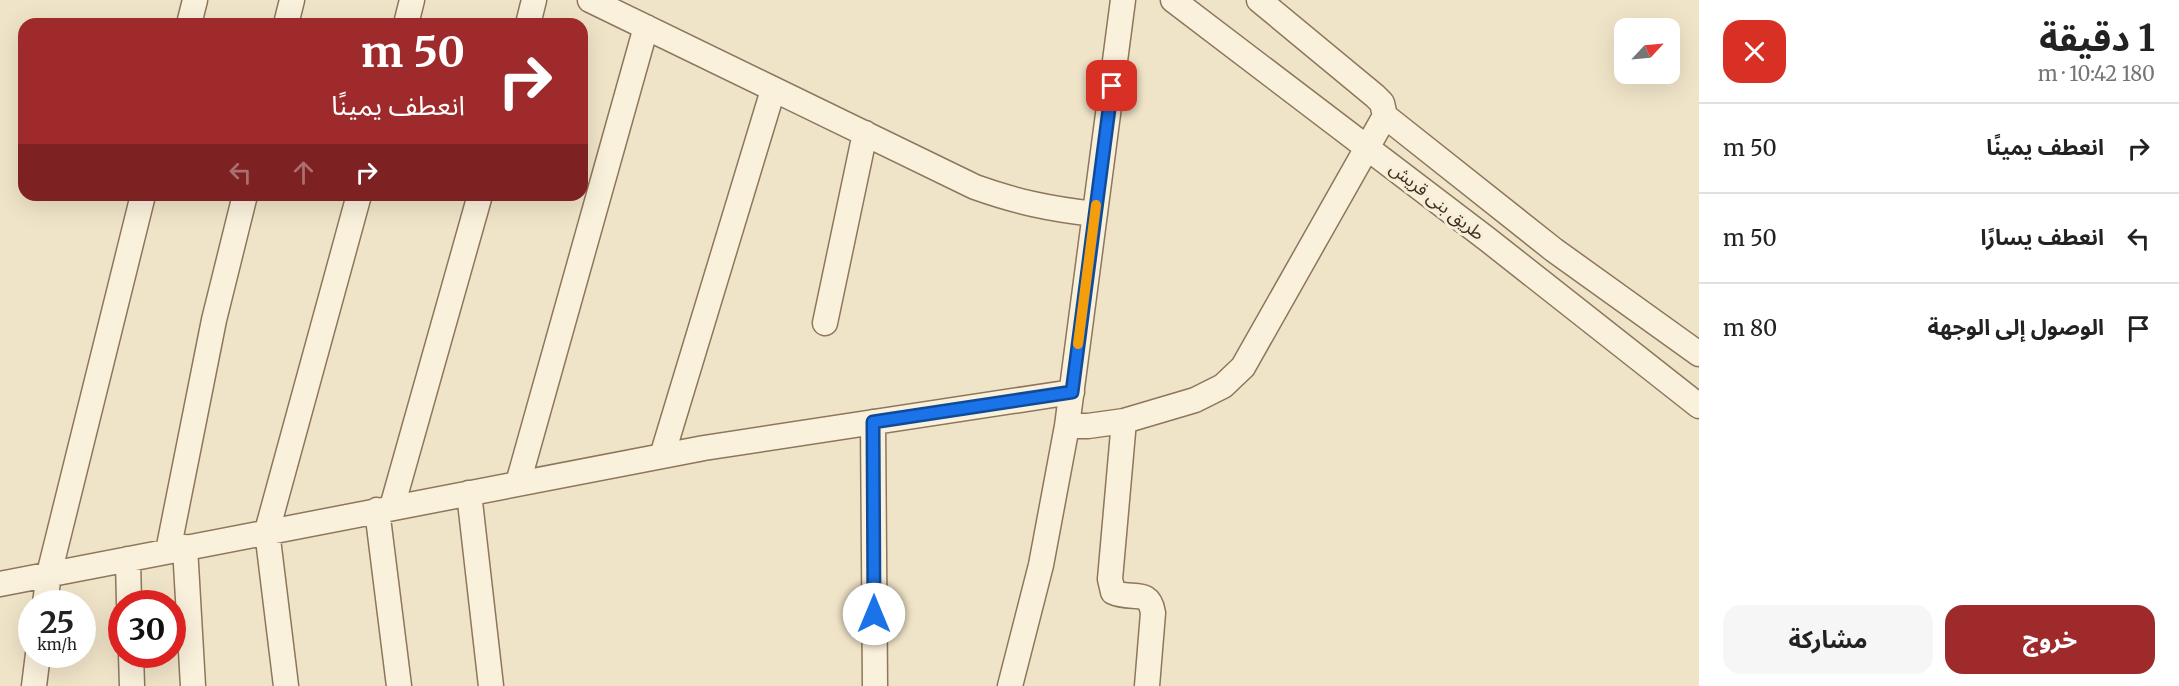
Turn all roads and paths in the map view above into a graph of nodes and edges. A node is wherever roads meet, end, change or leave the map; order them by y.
1 (195, 0) edge
2 (292, 0) edge
3 (412, 0) edge
4 (534, 0) edge
5 (590, 0) edge
6 (1123, 0) edge
7 (1173, 0) edge
8 (1259, 0) edge
9 (190, 18) edge
10 (288, 18) edge
11 (407, 18) edge
12 (530, 18) edge
13 (646, 27) junction
14 (773, 90) junction
15 (1378, 130) junction
16 (866, 133) junction
17 (142, 201) edge
18 (244, 201) edge
19 (357, 201) edge
20 (478, 201) edge
21 (1095, 214) junction
22 (825, 323) dead end
23 (1699, 354) edge
24 (1072, 392) junction
25 (1699, 406) edge
26 (873, 422) junction
27 (1124, 422) junction
28 (1067, 426) junction
29 (662, 456) junction
30 (518, 483) junction
31 (469, 492) junction
32 (385, 509) junction
33 (267, 531) junction
34 (176, 549) junction
35 (128, 558) junction
36 (49, 574) junction
37 (0, 584) edge
38 (47, 590) edge
39 (129, 590) edge
40 (36, 668) edge
41 (131, 668) edge
42 (34, 686) edge
43 (132, 686) edge
44 (193, 686) edge
45 (286, 686) edge
46 (399, 686) edge
47 (491, 686) edge
48 (875, 686) edge
49 (1010, 686) edge
50 (1148, 686) edge

1 - 9 street
2 - 10 street
3 - 11 street
4 - 12 street
5 - 13 street
6 - 21 street
7 - 15 street, طريق بنى قريش
8 - 15 street, طريق بنى قريش
13 - 14 street
13 - 30 street
14 - 16 street
14 - 29 street
15 - 23 street
15 - 25 street, طريق بنى قريش
15 - 27 street
16 - 21 street
16 - 22 street
17 - 36 street
18 - 34 street
19 - 33 street
20 - 32 street
21 - 24 street
24 - 26 street
24 - 28 street
26 - 29 street
26 - 48 street
27 - 28 street
27 - 50 street
28 - 49 street
29 - 30 street
30 - 31 street
31 - 32 street
31 - 47 street
32 - 33 street
32 - 46 street
33 - 34 street
33 - 45 street
34 - 35 street
34 - 44 street
35 - 36 street
35 - 39 street
36 - 37 street
36 - 38 street
40 - 42 street
41 - 43 street

